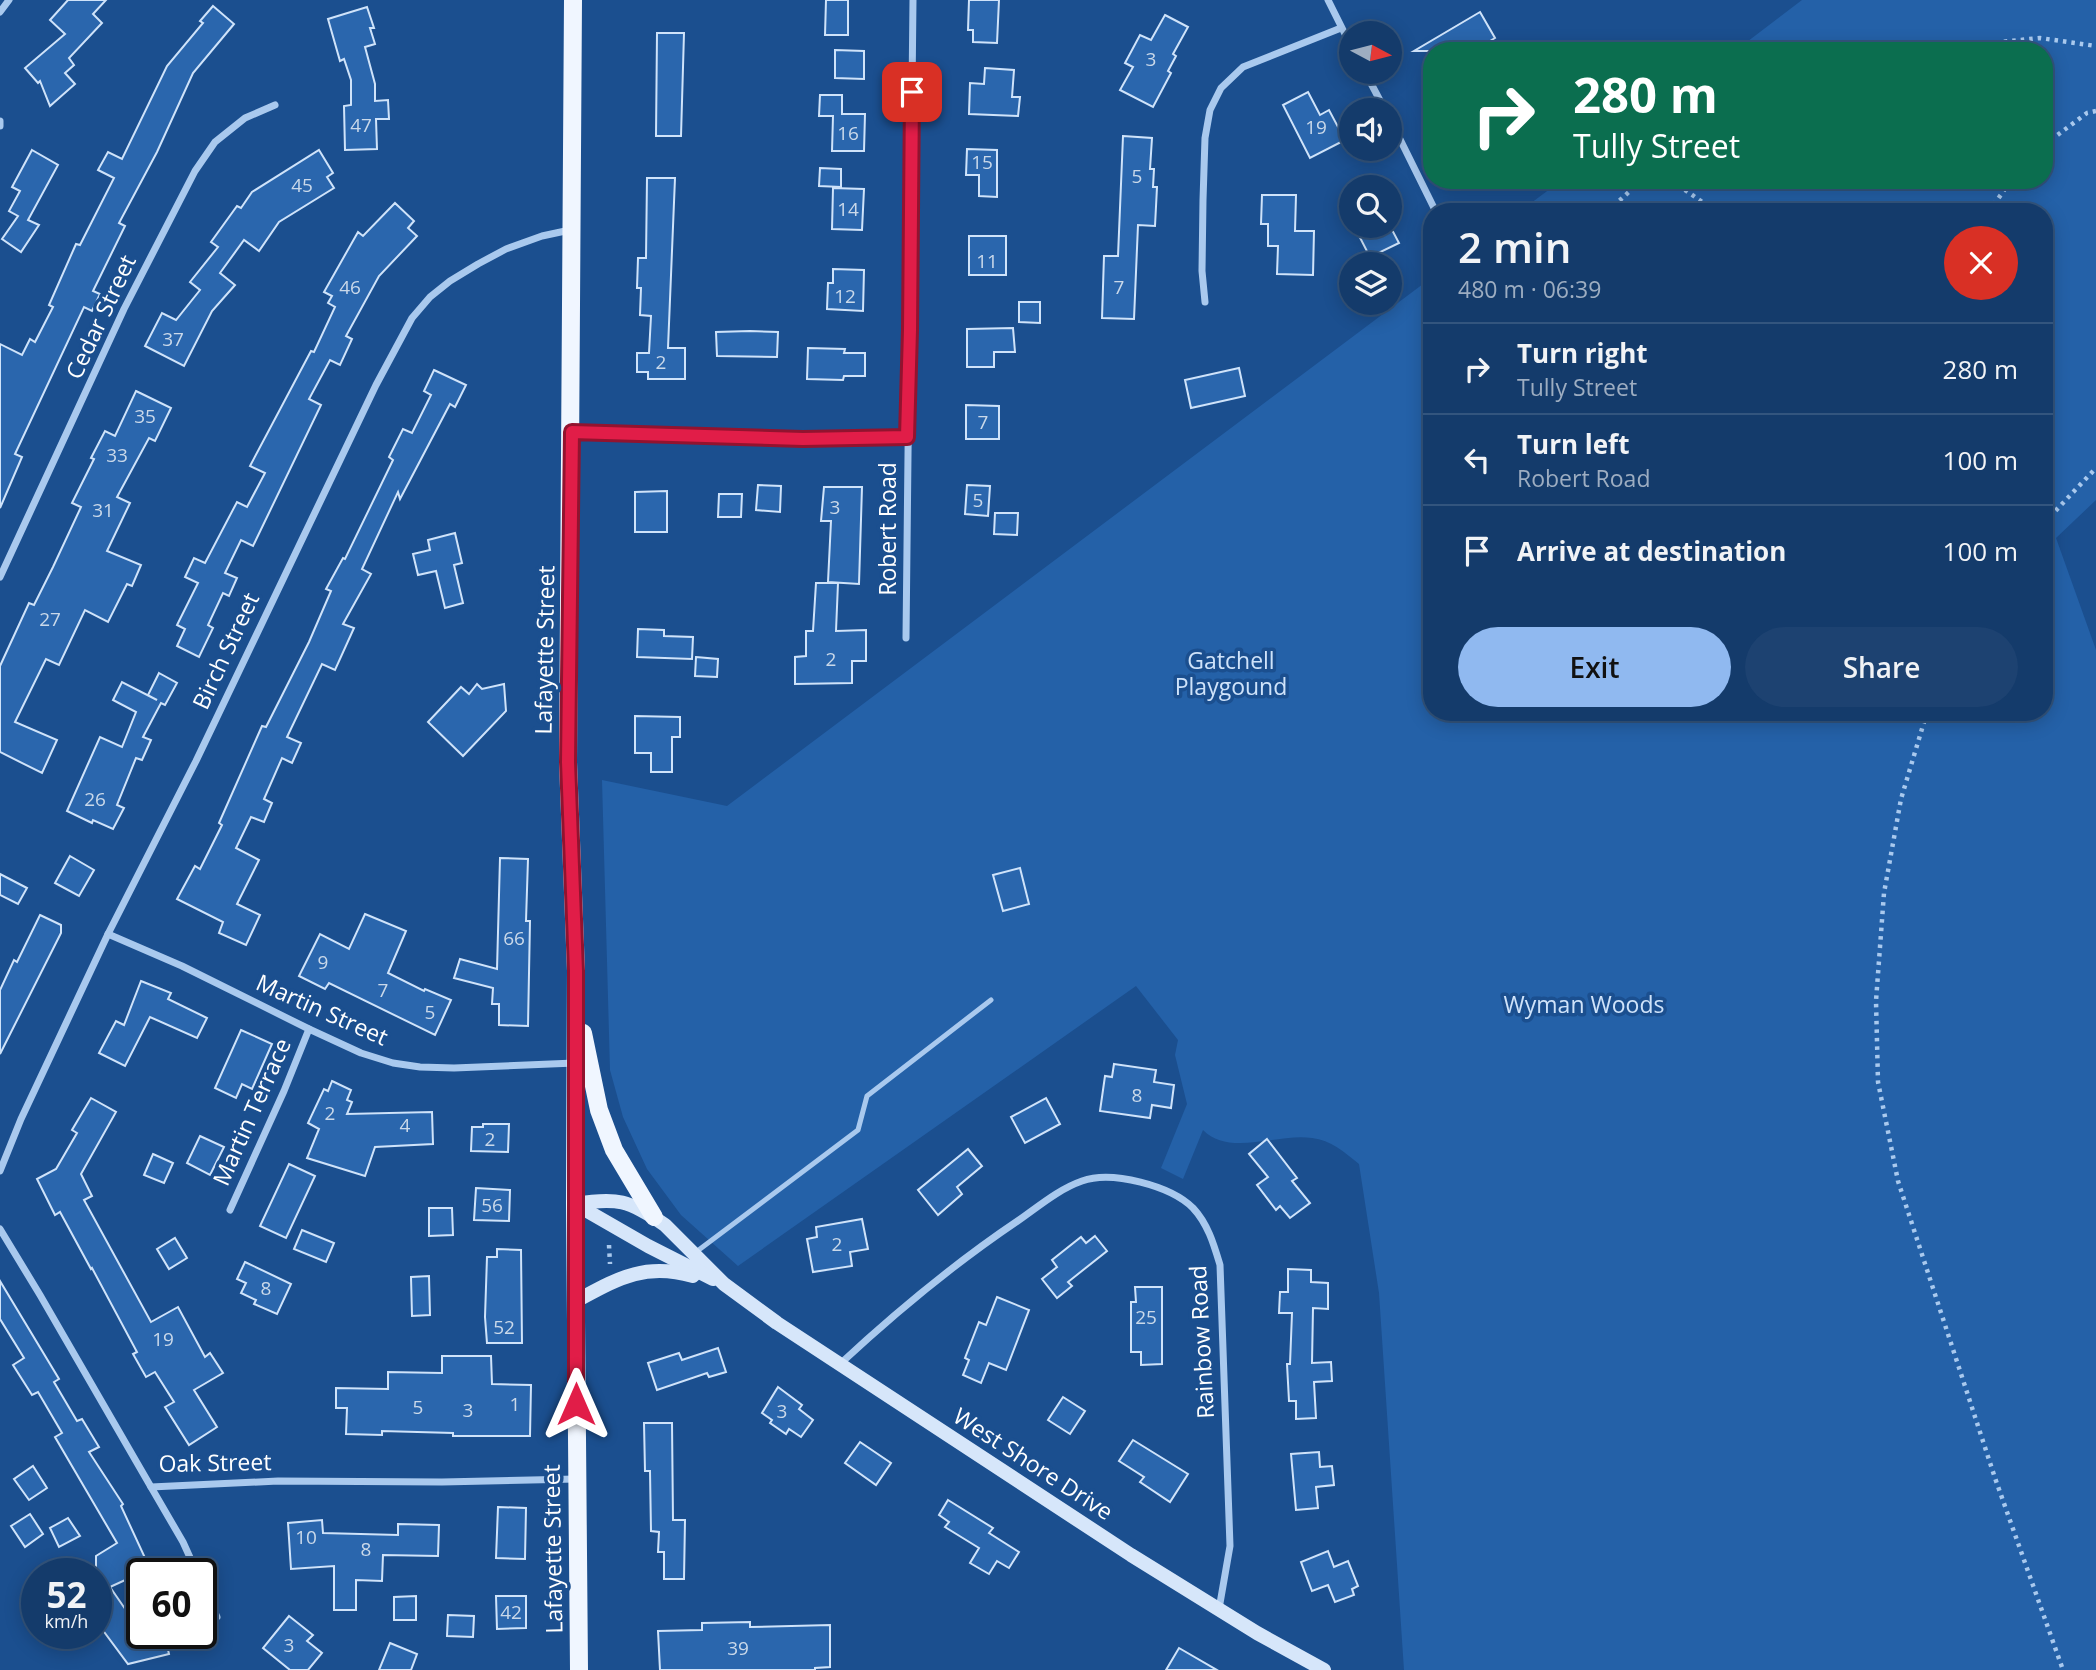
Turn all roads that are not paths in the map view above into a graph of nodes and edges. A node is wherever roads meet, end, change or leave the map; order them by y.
1 (9, 0) edge
2 (573, 0) edge
3 (913, 0) edge
4 (1328, 0) edge
5 (0, 12) edge
6 (1339, 24) edge
7 (1339, 29) edge
8 (275, 105) dead end
9 (0, 121) edge
10 (0, 127) edge
11 (1402, 143) edge
12 (1423, 186) edge
13 (571, 229) junction
14 (1205, 302) dead end
15 (572, 432) junction
16 (907, 437) junction
17 (0, 577) edge
18 (906, 638) dead end
19 (108, 933) junction
20 (575, 993) junction
21 (991, 1000) dead end
22 (309, 1030) junction
23 (575, 1063) junction
24 (0, 1171) edge
25 (575, 1204) junction
26 (230, 1210) dead end
27 (654, 1217) junction
28 (0, 1229) edge
29 (693, 1254) junction
30 (724, 1284) junction
31 (576, 1301) junction
32 (839, 1364) junction
33 (577, 1479) junction
34 (151, 1487) junction
35 (190, 1558) edge
36 (1219, 1610) junction
37 (579, 1670) edge
38 (1324, 1670) edge

1 - 5 street
2 - 13 main road, Lafayette Street
3 - 16 street, Robert Road
4 - 6 street
7 - 14 street
8 - 17 street, Cedar Street
9 - 10 street
11 - 12 street
13 - 15 main road, Lafayette Street
13 - 19 street, Birch Street
15 - 16 street
15 - 20 main road, Lafayette Street
16 - 18 street, Robert Road
19 - 22 street, Martin Street
19 - 24 street, Birch Street
20 - 23 main road, Lafayette Street
20 - 27 main road
21 - 29 lane
22 - 23 street, Martin Street
22 - 26 street, Martin Terrace
23 - 25 main road, Lafayette Street
25 - 27 main road, West Shore Drive
25 - 30 main road, West Shore Drive
25 - 31 main road, Lafayette Street
27 - 29 main road, West Shore Drive
28 - 34 street, Oak Street
29 - 30 main road, West Shore Drive
30 - 31 main road
30 - 32 main road, West Shore Drive
31 - 33 main road, Lafayette Street
32 - 36 main road, West Shore Drive
32 - 36 street, Rainbow Road
33 - 34 street, Oak Street
33 - 37 main road, Lafayette Street
34 - 35 street
36 - 38 main road, West Shore Drive

